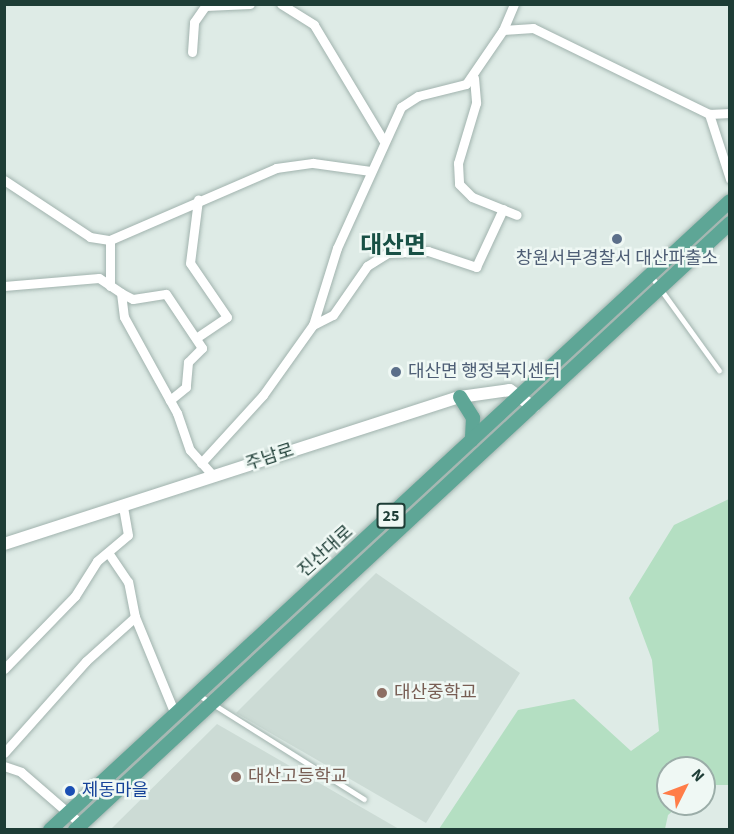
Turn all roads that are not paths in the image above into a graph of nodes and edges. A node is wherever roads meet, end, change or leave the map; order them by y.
1 (250, 4) edge
2 (281, 4) edge
3 (514, 4) edge
4 (503, 30) junction
5 (192, 52) dead end
6 (474, 78) junction
7 (729, 113) edge
8 (709, 114) junction
9 (383, 140) junction
10 (370, 171) junction
11 (729, 179) edge
12 (4, 180) edge
13 (198, 200) junction
14 (729, 201) edge
15 (503, 209) junction
16 (517, 215) dead end
17 (729, 223) edge
18 (110, 240) junction
19 (651, 275) junction
20 (4, 286) edge
21 (110, 286) junction
22 (662, 287) junction
23 (121, 293) junction
24 (313, 325) junction
25 (196, 338) junction
26 (719, 370) dead end
27 (522, 395) junction
28 (460, 397) junction
29 (170, 400) junction
30 (533, 407) junction
31 (472, 440) junction
32 (201, 463) junction
33 (214, 477) junction
34 (123, 507) junction
35 (4, 544) edge
36 (108, 552) junction
37 (135, 617) junction
38 (4, 669) edge
39 (198, 693) junction
40 (210, 706) junction
41 (175, 714) junction
42 (4, 753) edge
43 (4, 766) edge
44 (364, 800) dead end
45 (69, 811) junction
46 (78, 827) edge
47 (50, 830) edge

1 - 5 street
2 - 9 street
3 - 4 street
4 - 6 street
4 - 8 street
6 - 9 street
6 - 15 street
7 - 8 street
8 - 11 street
9 - 10 street
10 - 13 street
10 - 24 street
12 - 18 street
13 - 18 street
13 - 25 street
14 - 19 main road, 진산대로 / 25
15 - 16 street
15 - 24 street
17 - 22 main road, 진산대로 / 25
18 - 21 street
19 - 22 lane
19 - 27 main road, 진산대로 / 25
20 - 21 street
21 - 23 street
22 - 26 lane
22 - 30 main road, 진산대로 / 25
23 - 25 street
23 - 29 street
24 - 32 street
25 - 29 street
27 - 28 street, 주남로
27 - 30 street
27 - 31 main road, 진산대로 / 25
28 - 31 main road
28 - 33 street, 주남로
29 - 32 street
30 - 40 main road, 진산대로 / 25
31 - 39 main road, 진산대로 / 25
32 - 33 street
33 - 34 street, 주남로
34 - 35 street, 주남로
34 - 36 street
36 - 37 street
36 - 38 street
37 - 41 street
37 - 42 street
39 - 40 lane
39 - 41 main road, 진산대로 / 25
40 - 44 lane
40 - 46 main road, 진산대로 / 25
41 - 45 main road, 진산대로 / 25
43 - 45 street
45 - 46 street
45 - 47 main road, 진산대로 / 25

